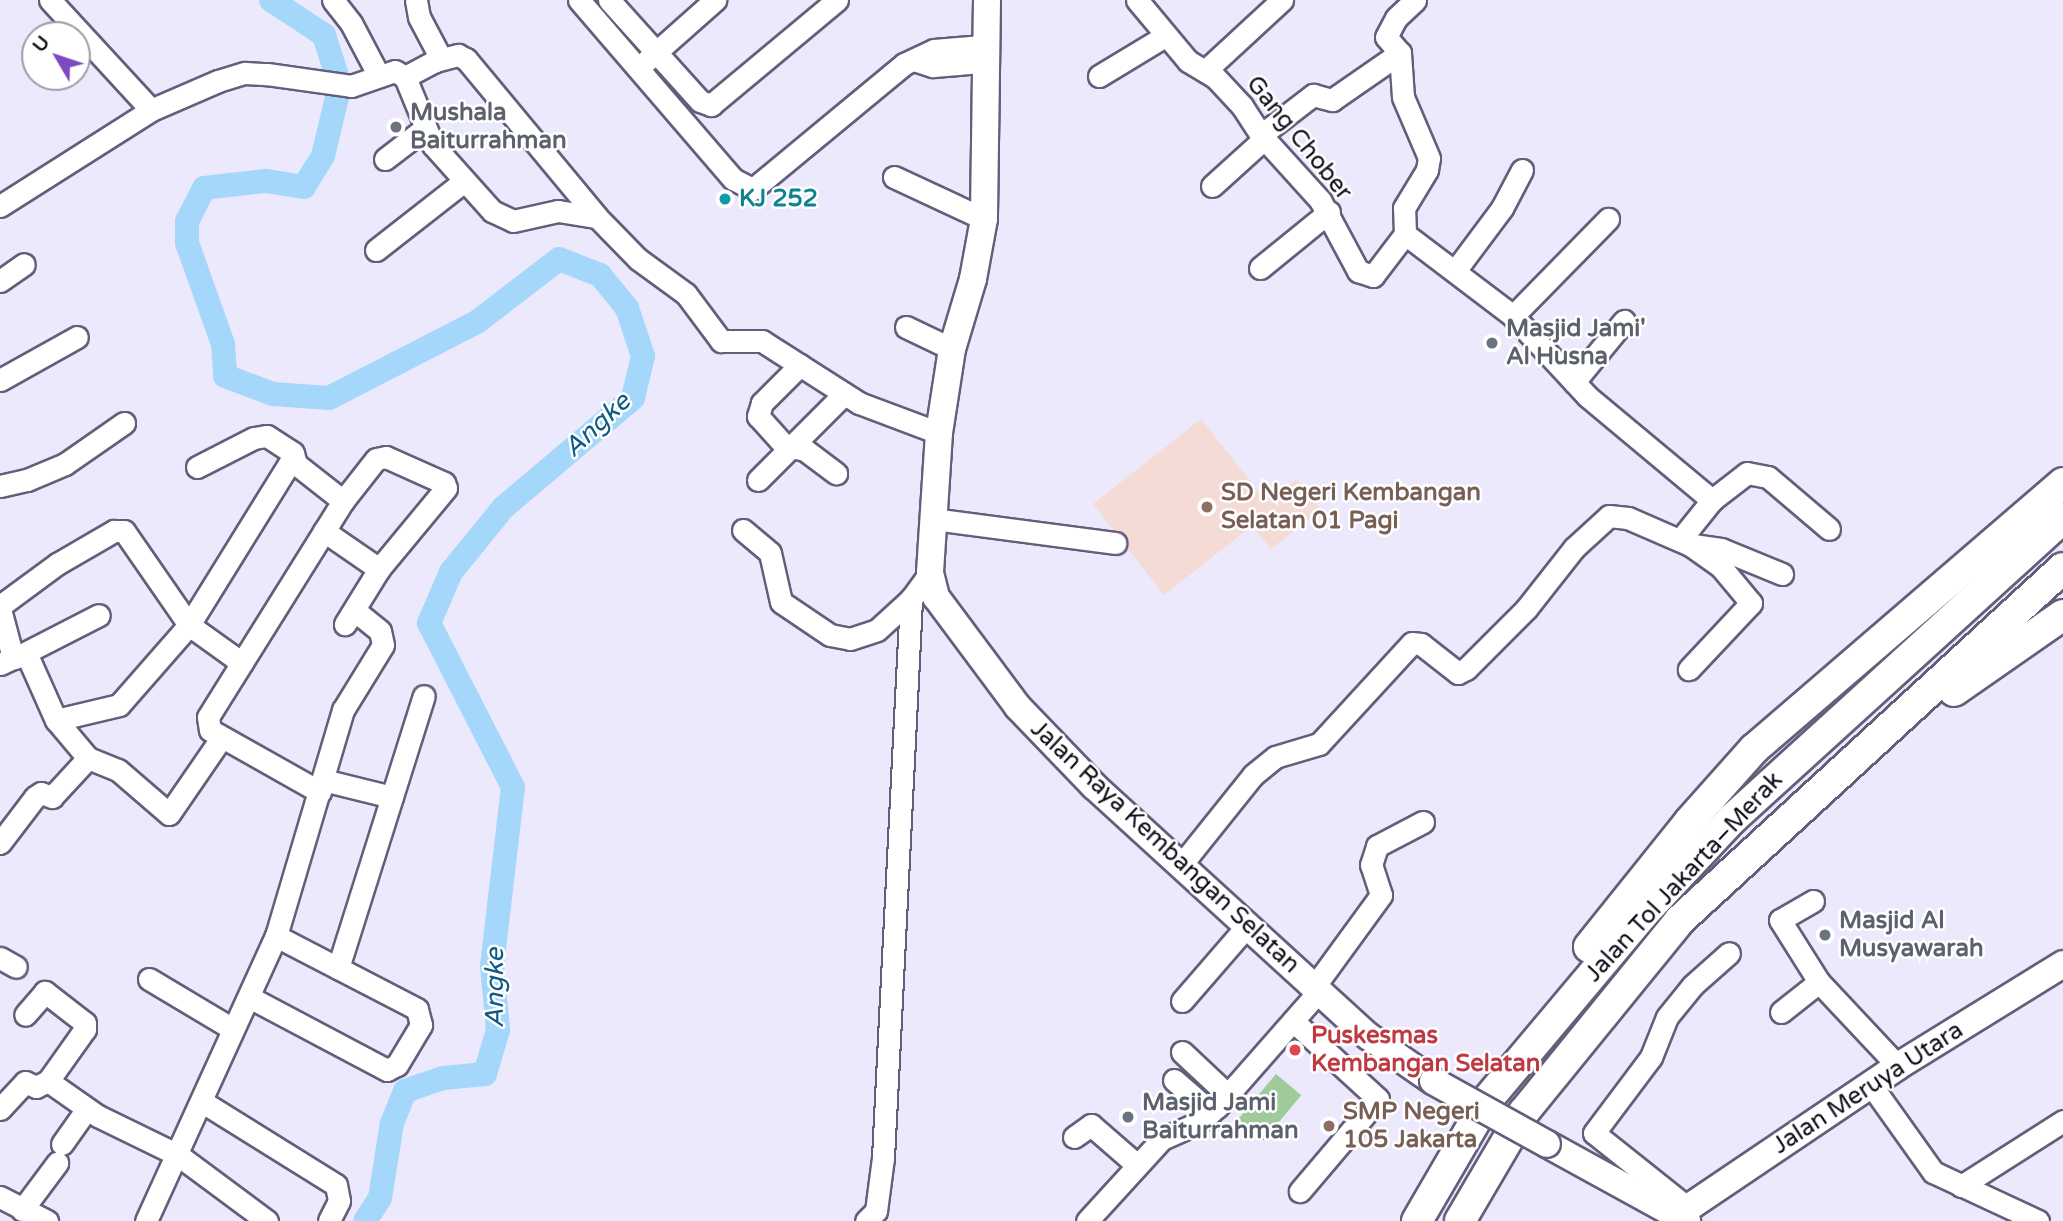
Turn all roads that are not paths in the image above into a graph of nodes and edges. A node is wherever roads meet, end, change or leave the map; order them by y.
1 (50, 0) edge
2 (333, 0) edge
3 (416, 0) edge
4 (579, 0) edge
5 (609, 0) edge
6 (715, 0) edge
7 (837, 0) edge
8 (987, 0) edge
9 (1137, 0) edge
10 (1282, 0) edge
11 (1415, 0) edge
12 (1165, 36) junction
13 (1400, 53) junction
14 (983, 54) junction
15 (646, 60) junction
16 (435, 61) junction
17 (1205, 71) junction
18 (379, 76) junction
19 (1099, 76) dead end
20 (405, 77) junction
21 (151, 110) junction
22 (424, 129) junction
23 (1262, 137) junction
24 (385, 159) dead end
25 (1522, 170) dead end
26 (894, 177) dead end
27 (463, 182) junction
28 (1212, 186) dead end
29 (0, 206) edge
30 (1329, 212) junction
31 (597, 217) junction
32 (984, 219) junction
33 (1608, 219) dead end
34 (1405, 234) junction
35 (376, 250) dead end
36 (24, 264) dead end
37 (1260, 268) dead end
38 (1455, 271) junction
39 (0, 281) edge
40 (1513, 316) junction
41 (1624, 321) dead end
42 (906, 327) dead end
43 (77, 337) dead end
44 (952, 349) junction
45 (800, 365) junction
46 (0, 380) edge
47 (1574, 382) junction
48 (844, 394) junction
49 (124, 423) dead end
50 (939, 433) junction
51 (792, 448) junction
52 (296, 464) junction
53 (2063, 466) edge
54 (197, 467) dead end
55 (836, 473) dead end
56 (758, 480) dead end
57 (2063, 483) edge
58 (0, 486) edge
59 (1712, 500) junction
60 (343, 501) junction
61 (2063, 518) edge
62 (933, 519) junction
63 (1829, 528) dead end
64 (2011, 528) junction
65 (743, 530) dead end
66 (324, 531) junction
67 (1115, 543) dead end
68 (1685, 543) junction
69 (2063, 568) edge
70 (379, 569) junction
71 (1782, 574) dead end
72 (2063, 575) edge
73 (931, 595) junction
74 (0, 607) edge
75 (2021, 609) junction
76 (99, 615) dead end
77 (2063, 615) edge
78 (189, 625) junction
79 (13, 659) edge
80 (242, 663) junction
81 (1689, 668) dead end
82 (424, 696) dead end
83 (56, 720) junction
84 (222, 737) junction
85 (1867, 749) junction
86 (88, 758) junction
87 (321, 786) junction
88 (392, 797) junction
89 (1423, 822) dead end
90 (0, 844) edge
91 (1181, 865) junction
92 (1813, 901) dead end
93 (1247, 926) junction
94 (276, 936) junction
95 (1729, 953) dead end
96 (2063, 964) edge
97 (338, 968) junction
98 (149, 979) dead end
99 (1819, 982) junction
100 (1317, 989) junction
101 (249, 997) junction
102 (1182, 1000) dead end
103 (1781, 1012) dead end
104 (25, 1015) dead end
105 (1293, 1021) junction
106 (233, 1029) junction
107 (1182, 1052) dead end
108 (1898, 1066) junction
109 (1174, 1080) dead end
110 (48, 1081) junction
111 (1871, 1085) junction
112 (1228, 1095) junction
113 (1488, 1099) junction
114 (201, 1101) junction
115 (0, 1109) edge
116 (86, 1110) junction
117 (1212, 1112) junction
118 (2063, 1121) edge
119 (1074, 1136) dead end
120 (178, 1155) junction
121 (1137, 1165) junction
122 (1961, 1186) junction
123 (1300, 1191) dead end
124 (1, 1200) edge
125 (22, 1210) junction
126 (1680, 1216) edge
127 (47, 1221) edge
128 (146, 1221) edge
129 (267, 1221) edge
130 (329, 1221) edge
131 (866, 1221) edge
132 (1087, 1221) edge
133 (1418, 1221) edge
134 (1460, 1221) edge
135 (2038, 1221) edge

1 - 21 street
2 - 18 street
3 - 16 street
4 - 15 street
5 - 15 street
6 - 15 street
7 - 15 street
8 - 14 main road
9 - 12 street, Gang Chober
10 - 17 street
11 - 13 street
12 - 17 street, Gang Chober
12 - 19 street
13 - 23 street
13 - 34 street
14 - 15 street
14 - 32 main road
16 - 20 street
16 - 31 street
17 - 23 street, Gang Chober
18 - 20 street
18 - 21 street
20 - 22 street
21 - 29 street
22 - 24 street
22 - 27 street
23 - 28 street
23 - 30 street, Gang Chober
25 - 38 street
26 - 32 street
27 - 31 street
27 - 35 street
30 - 34 street, Gang Chober
30 - 37 street
31 - 45 street
32 - 44 main road
33 - 40 street
34 - 38 street
36 - 39 street
38 - 40 street
40 - 47 street
41 - 47 street
42 - 44 street
43 - 46 street
44 - 50 main road
45 - 48 street
45 - 51 street
47 - 59 street
48 - 50 street
48 - 51 street
49 - 58 street
50 - 62 main road
51 - 55 street
51 - 56 street
52 - 54 street
52 - 60 street
52 - 78 street
53 - 64 highway
57 - 64 highway
59 - 63 street
59 - 68 street
60 - 66 street
60 - 70 street
61 - 113 highway, Jalan Tol Jakarta–Merak
62 - 67 street
62 - 73 main road
64 - 113 highway
65 - 73 street
66 - 70 street
66 - 80 street
68 - 71 street
68 - 81 street
68 - 91 street
69 - 75 highway, Jalan Tol Jakarta–Merak
70 - 87 street
72 - 75 highway
73 - 91 main road, Jalan Raya Kembangan Selatan
73 - 131 street
74 - 78 street
74 - 79 street
75 - 85 highway, Jalan Tol Jakarta–Merak
76 - 79 street
77 - 85 highway
78 - 80 street
78 - 83 street
79 - 83 street
80 - 84 street
82 - 88 street
83 - 86 street
84 - 86 street
84 - 87 street
85 - 134 highway, Jalan Tol Jakarta–Merak
86 - 90 street
87 - 88 street
87 - 94 street
88 - 97 street
89 - 100 street
91 - 93 main road, Jalan Raya Kembangan Selatan
92 - 99 street
93 - 100 main road, Jalan Raya Kembangan Selatan
93 - 102 street
94 - 97 street
94 - 101 street
95 - 126 street
96 - 108 main road, Jalan Meruya Utara
97 - 101 street
98 - 106 street
99 - 103 street
99 - 108 street
100 - 105 street
100 - 126 main road, Jalan Raya Kembangan Selatan, bridge
101 - 106 street
104 - 110 street
105 - 112 street
105 - 123 street
106 - 114 street
107 - 112 street
108 - 111 main road, Jalan Meruya Utara
109 - 117 street
110 - 115 street
110 - 116 street
111 - 122 street
111 - 126 main road, Jalan Meruya Utara
112 - 117 street
113 - 133 highway, Jalan Tol Jakarta–Merak
114 - 120 street
114 - 130 street
116 - 120 street
116 - 125 street
117 - 121 street
118 - 122 street
119 - 121 street
120 - 128 street
120 - 129 street
121 - 132 street
122 - 135 street
124 - 125 street
125 - 127 street

